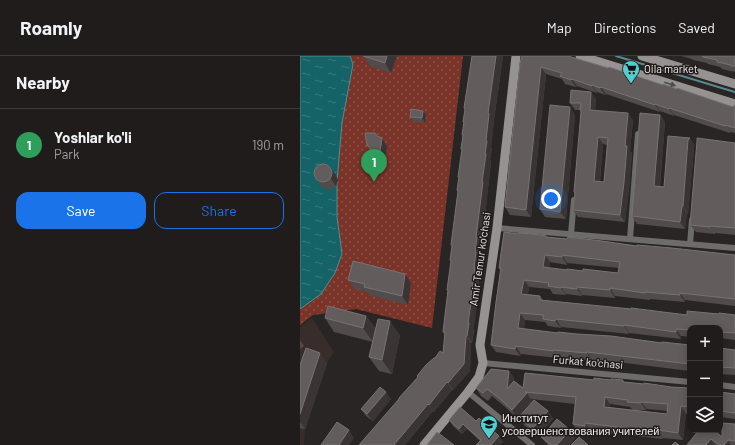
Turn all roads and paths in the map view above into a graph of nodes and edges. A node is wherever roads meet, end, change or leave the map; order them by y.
1 (516, 56) edge
2 (580, 56) edge
3 (642, 56) edge
4 (735, 84) edge
5 (735, 104) edge
6 (638, 134) edge
7 (574, 196) edge
8 (692, 214) edge
9 (497, 228) junction
10 (571, 234) junction
11 (630, 239) junction
12 (690, 244) junction
13 (735, 248) edge
14 (483, 363) junction
15 (687, 382) edge
16 (723, 385) edge
17 (735, 386) edge
18 (468, 392) junction
19 (424, 445) edge
20 (532, 445) edge

1 - 9 street, Amir Temur ko'chasi
2 -> 5 street
3 - 4 street
6 - 11 street
7 - 10 street
8 - 12 street
9 - 10 street
9 - 14 street, Amir Temur ko'chasi
10 - 11 street
11 - 12 street
12 - 13 street
14 - 15 street, Furkat ko'chasi
14 - 18 street, Amir Temur ko'chasi
16 - 17 street
18 - 19 street, Amir Temur ko'chasi
18 - 20 street

